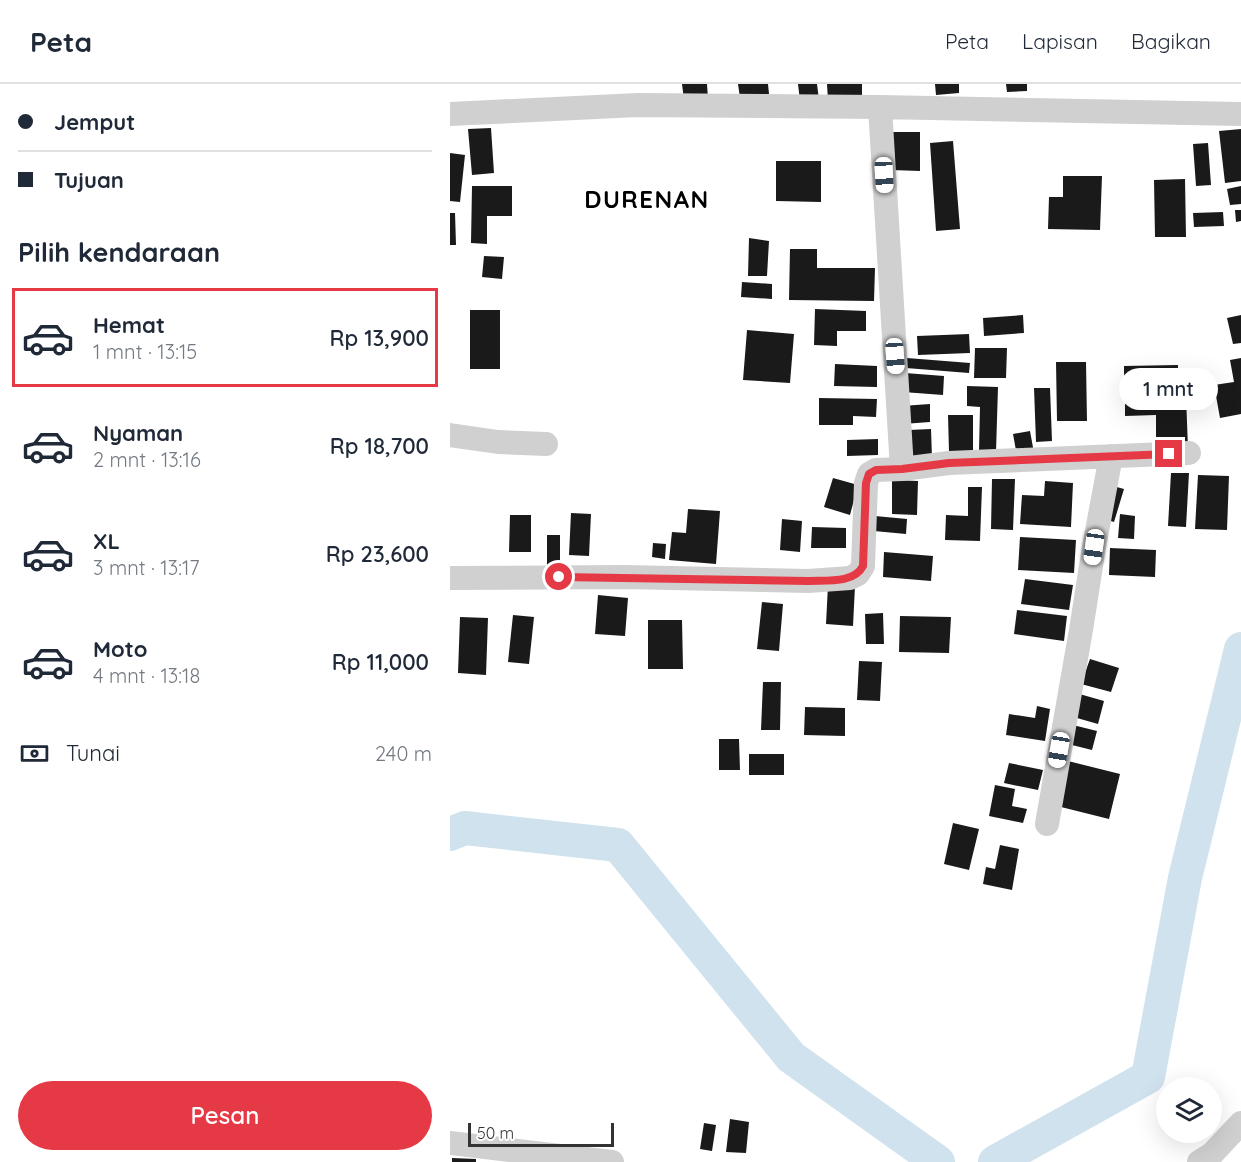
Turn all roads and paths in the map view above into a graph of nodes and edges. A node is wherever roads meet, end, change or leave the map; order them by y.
1 (638, 94) edge
2 (880, 107) junction
3 (450, 114) edge
4 (1241, 114) edge
5 (450, 435) edge
6 (546, 444) dead end
7 (1189, 453) dead end
8 (1111, 456) junction
9 (902, 469) junction
10 (450, 578) edge
11 (1047, 824) dead end
12 (1241, 1124) edge
13 (450, 1143) edge
14 (612, 1162) edge
15 (1199, 1162) edge

1 - 2 street
1 - 3 street
2 - 4 street
2 - 9 street
5 - 6 street
7 - 8 street
8 - 9 street
8 - 11 street
9 - 10 street
12 - 15 street
13 - 14 street

